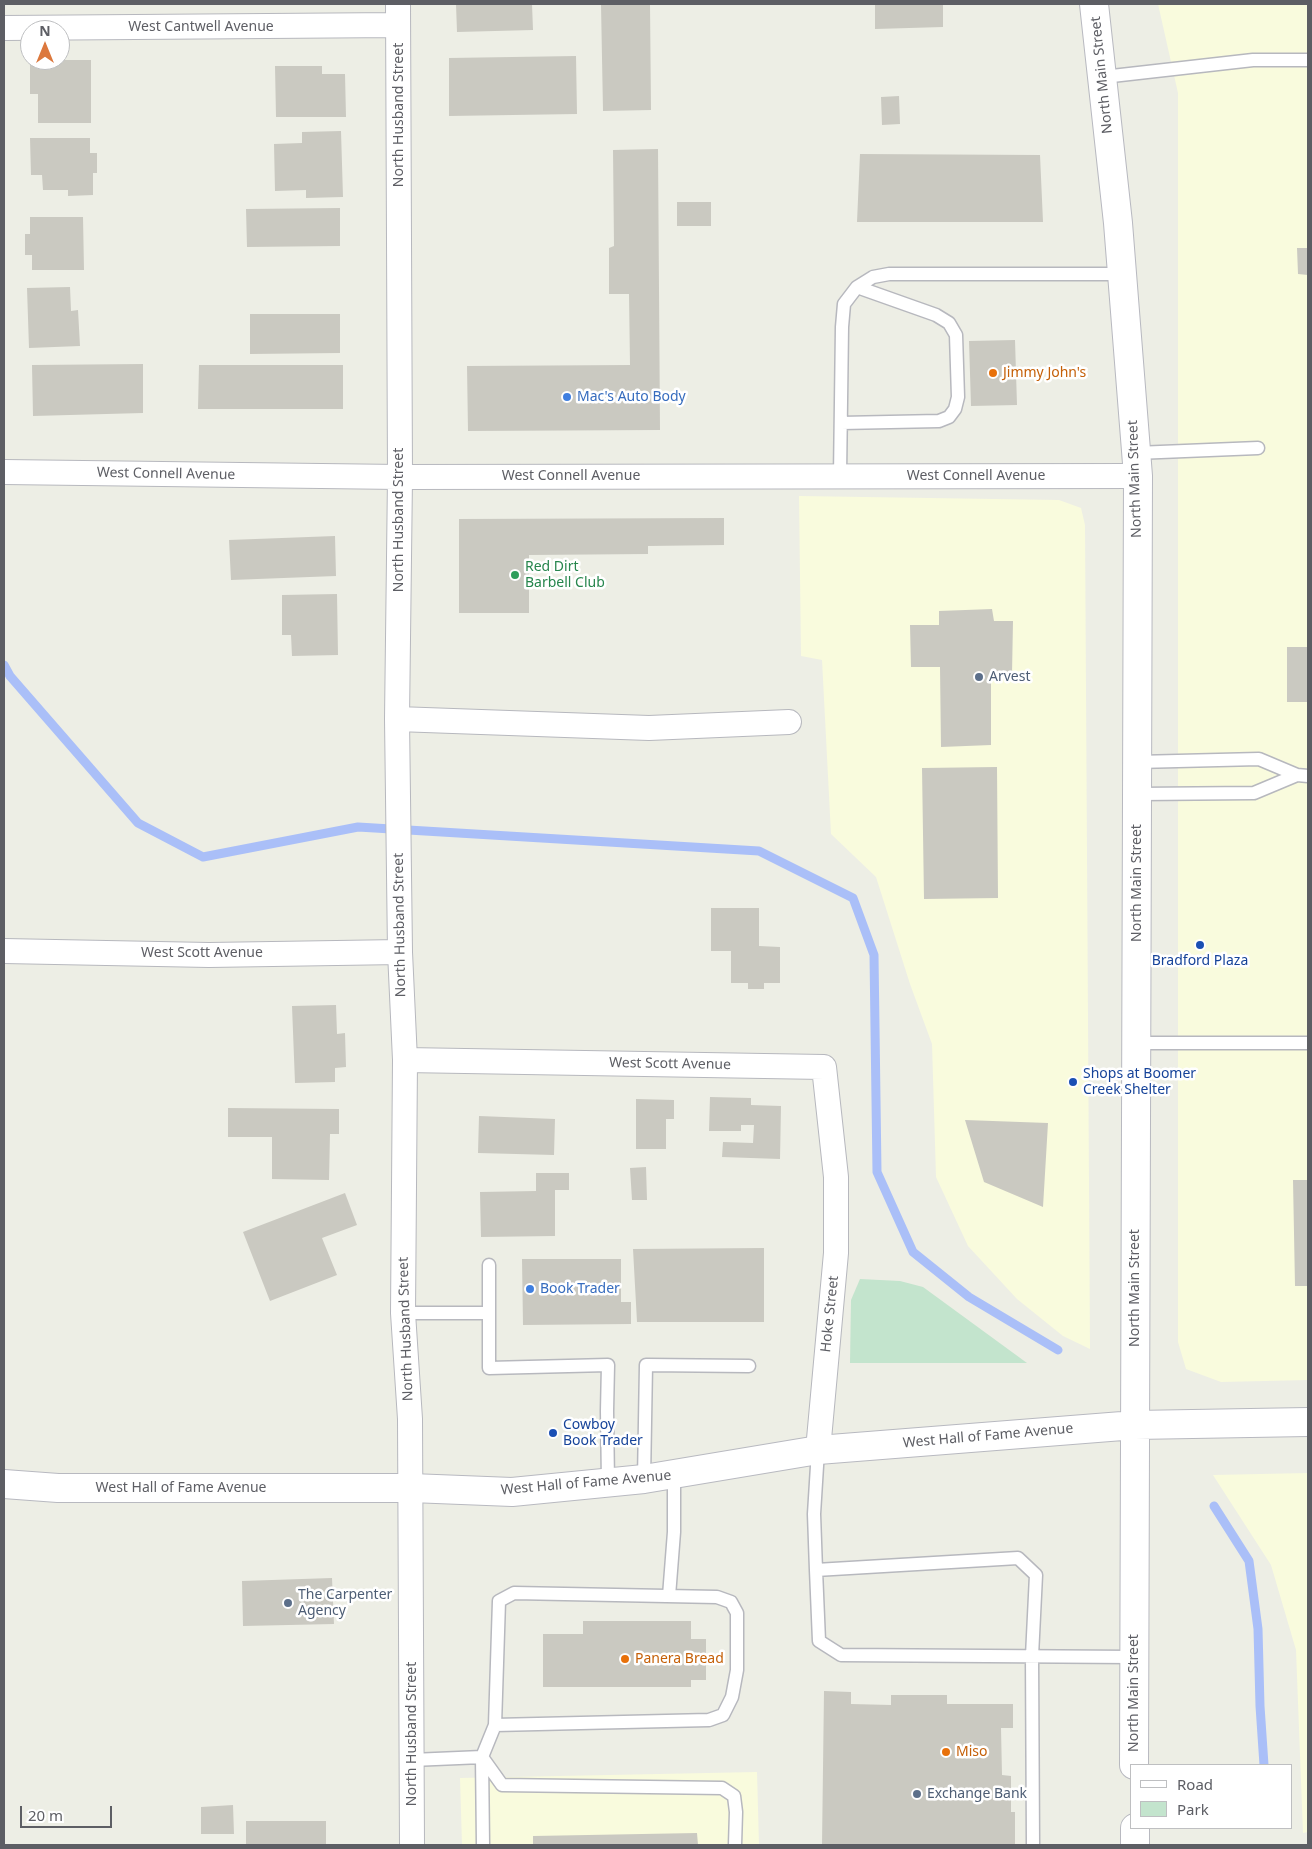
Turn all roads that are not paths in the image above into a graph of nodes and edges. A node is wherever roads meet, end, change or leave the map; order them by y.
1 (1094, 4) edge
2 (398, 15) edge
3 (4, 28) edge
4 (1308, 60) edge
5 (1103, 77) junction
6 (1122, 274) junction
7 (857, 287) junction
8 (841, 423) junction
9 (1258, 448) dead end
10 (1137, 465) junction
11 (4, 472) edge
12 (840, 476) junction
13 (400, 477) junction
14 (397, 720) junction
15 (789, 722) dead end
16 (1137, 762) junction
17 (1302, 776) edge
18 (1138, 794) junction
19 (4, 950) edge
20 (400, 952) junction
21 (1136, 1043) junction
22 (1308, 1043) edge
23 (405, 1060) junction
24 (836, 1177) joint
25 (490, 1265) dead end
26 (403, 1313) junction
27 (489, 1313) junction
28 (748, 1366) dead end
29 (1308, 1422) edge
30 (1135, 1425) junction
31 (818, 1450) junction
32 (674, 1475) junction
33 (644, 1479) junction
34 (4, 1484) edge
35 (608, 1484) junction
36 (411, 1488) junction
37 (816, 1570) junction
38 (669, 1596) junction
39 (1032, 1656) junction
40 (1133, 1658) junction
41 (495, 1725) junction
42 (482, 1757) junction
43 (412, 1760) junction
44 (1134, 1764) edge
45 (1135, 1829) edge
46 (412, 1845) edge
47 (483, 1845) edge
48 (735, 1845) edge
49 (1033, 1845) edge
50 (1135, 1845) edge

1 - 5 main road, North Main Street
2 - 3 street, West Cantwell Avenue
2 - 13 street, North Husband Street
4 - 5 lane
5 - 6 main road, North Main Street
6 - 7 lane
6 - 10 main road, North Main Street
7 - 8 lane
7 - 8 lane
8 - 12 lane
9 - 10 lane
10 - 12 street, West Connell Avenue
10 - 16 main road, North Main Street
11 - 13 street, West Connell Avenue
12 - 13 street, West Connell Avenue
13 - 14 street, North Husband Street
14 - 15 street
14 - 20 street, North Husband Street
16 - 17 lane
16 - 18 main road, North Main Street
17 - 18 lane
18 - 21 main road, North Main Street
19 - 20 street, West Scott Avenue
20 - 23 street, North Husband Street
21 - 22 lane
21 - 30 main road, North Main Street
23 - 24 street, West Scott Avenue
23 - 26 street, North Husband Street
24 - 31 street, Hoke Street
25 - 27 lane
26 - 27 lane
26 - 36 street, North Husband Street
27 - 35 lane
28 - 33 lane
29 - 30 main road, West Hall of Fame Avenue
30 - 31 main road, West Hall of Fame Avenue
30 - 40 main road, North Main Street
31 - 32 main road, West Hall of Fame Avenue
31 - 37 lane
32 - 33 main road, West Hall of Fame Avenue
32 - 38 lane
33 - 35 main road, West Hall of Fame Avenue
34 - 36 main road, West Hall of Fame Avenue
35 - 36 main road, West Hall of Fame Avenue
36 - 43 street, North Husband Street
37 - 39 lane
37 - 39 lane
38 - 41 lane
38 - 41 lane
39 - 40 lane
39 - 49 lane
40 - 44 main road, North Main Street
41 - 42 lane
42 - 43 lane
42 - 47 lane
42 - 48 lane
43 - 46 street, North Husband Street
45 - 50 main road

